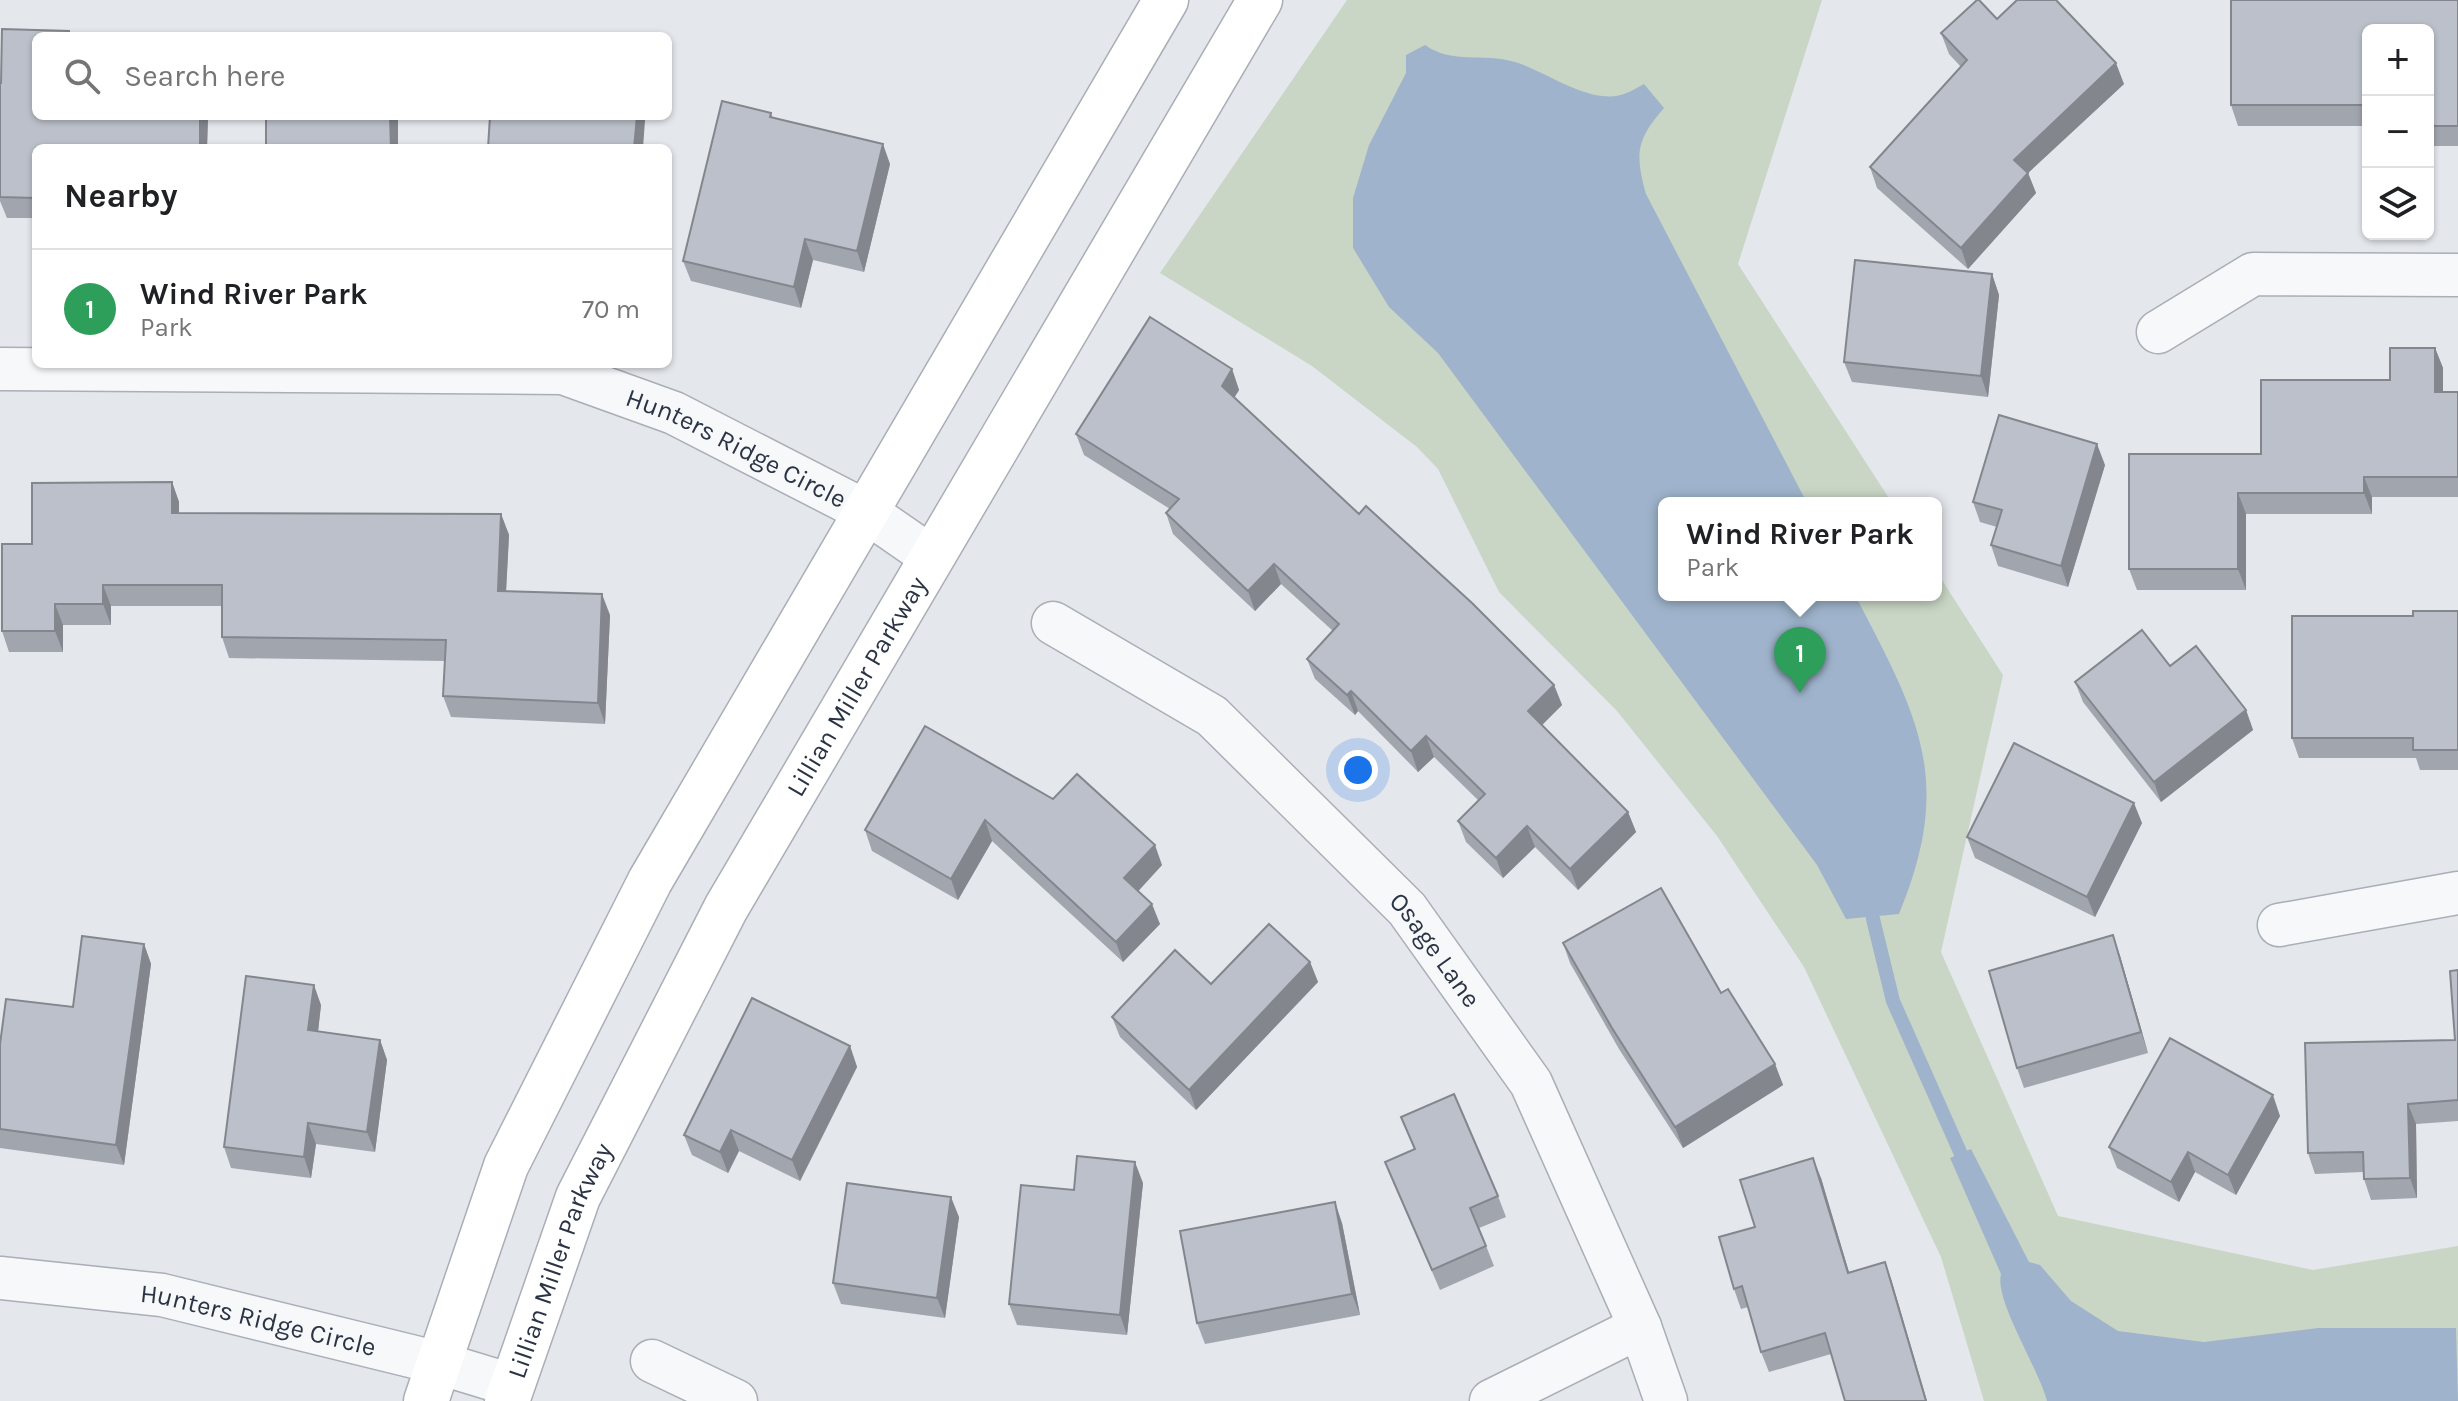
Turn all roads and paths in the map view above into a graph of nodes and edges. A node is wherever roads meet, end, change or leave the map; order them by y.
1 (1166, 0) edge
2 (1260, 0) edge
3 (2458, 275) edge
4 (2158, 332) dead end
5 (0, 369) edge
6 (865, 511) junction
7 (930, 556) junction
8 (1053, 623) dead end
9 (2458, 893) edge
10 (2279, 925) dead end
11 (0, 1278) edge
12 (1640, 1327) junction
13 (652, 1361) dead end
14 (432, 1382) edge
15 (509, 1393) edge
16 (736, 1401) edge
17 (1491, 1401) edge
18 (1666, 1401) edge

1 - 6 main road
2 - 7 main road, Lillian Miller Parkway
3 - 4 street
5 - 6 street, Hunters Ridge Circle
6 - 7 street, Hunters Ridge Circle
6 - 14 main road
7 - 15 main road, Lillian Miller Parkway
8 - 12 street, Osage Lane
9 - 10 street
11 - 14 street, Hunters Ridge Circle
12 - 17 street
12 - 18 street, Osage Lane
13 - 16 street
14 - 15 street, Hunters Ridge Circle

